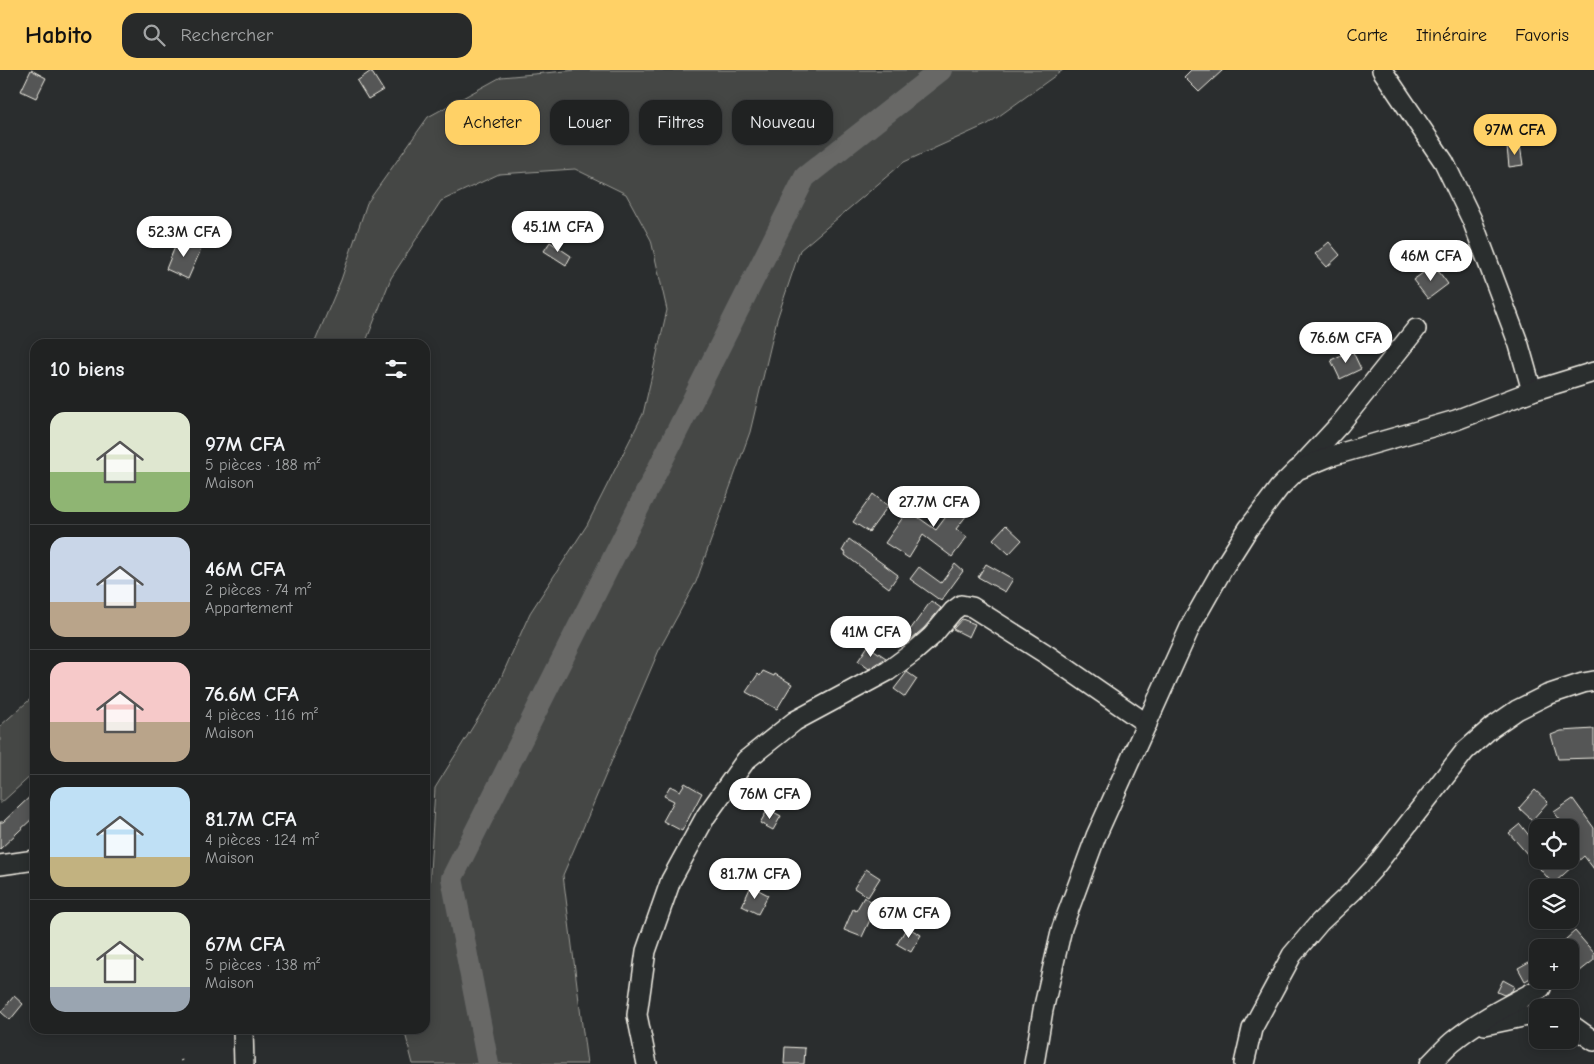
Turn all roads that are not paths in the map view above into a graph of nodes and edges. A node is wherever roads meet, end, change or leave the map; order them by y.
1 (1382, 70) edge
2 (1416, 329) dead end
3 (1594, 372) edge
4 (1532, 391) junction
5 (1297, 470) junction
6 (1594, 681) edge
7 (1146, 724) junction
8 (30, 861) edge
9 (0, 865) edge
10 (1539, 989) edge
11 (1529, 1016) edge
12 (1474, 1027) junction
13 (1579, 1030) edge
14 (243, 1034) edge
15 (1594, 1041) edge
16 (244, 1064) edge
17 (647, 1064) edge
18 (1034, 1064) edge
19 (1244, 1064) edge
20 (1430, 1064) edge

1 - 4 street
2 - 5 street
3 - 4 street
4 - 5 street
5 - 7 street
6 - 19 street
7 - 17 street
7 - 18 street
8 - 9 street
10 - 12 street
11 - 12 street
12 - 20 street
13 - 15 street
14 - 16 street

